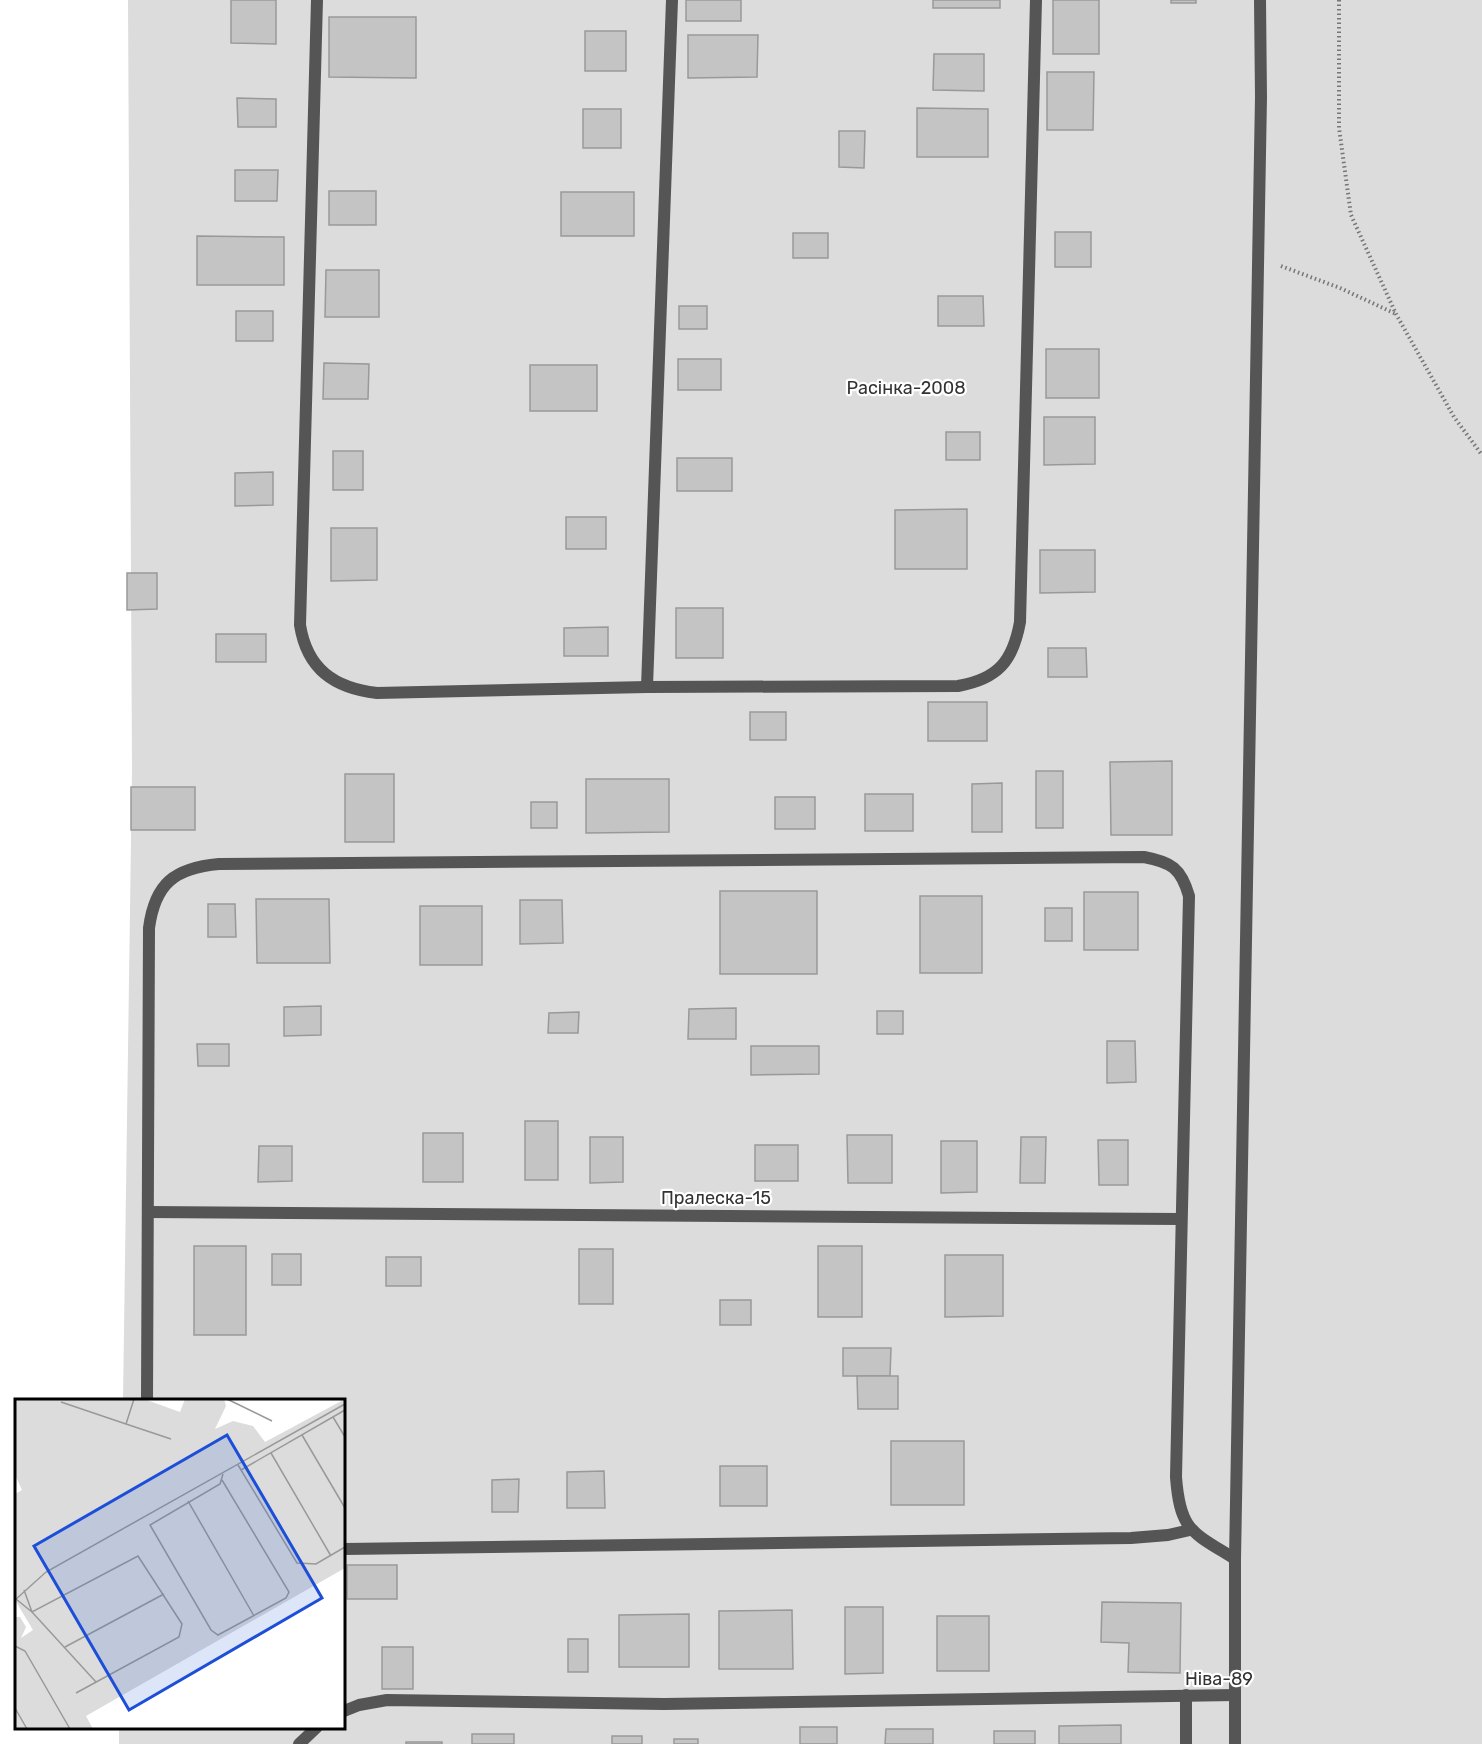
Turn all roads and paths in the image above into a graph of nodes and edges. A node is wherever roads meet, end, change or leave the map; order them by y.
1 (317, 0) edge
2 (672, 0) edge
3 (1036, 0) edge
4 (1260, 0) edge
5 (1339, 0) edge
6 (1258, 258) junction
7 (1396, 314) junction
8 (1482, 455) edge
9 (647, 687) junction
10 (148, 1212) junction
11 (1181, 1219) junction
12 (147, 1399) edge
13 (1190, 1530) junction
14 (345, 1549) edge
15 (1235, 1559) junction
16 (1186, 1695) junction
17 (1235, 1695) junction
18 (345, 1711) edge
19 (315, 1729) edge
20 (299, 1744) edge
21 (1186, 1744) edge
22 (1235, 1744) edge

1 - 9 street
2 - 9 street
3 - 9 street
4 - 6 street
5 - 7 path
6 - 7 path
6 - 15 street
7 - 8 path
10 - 11 street
10 - 11 street
10 - 12 street
11 - 13 street
13 - 14 street
13 - 15 street
15 - 17 street
16 - 17 street
16 - 18 street
16 - 21 street
17 - 22 street
19 - 20 street

